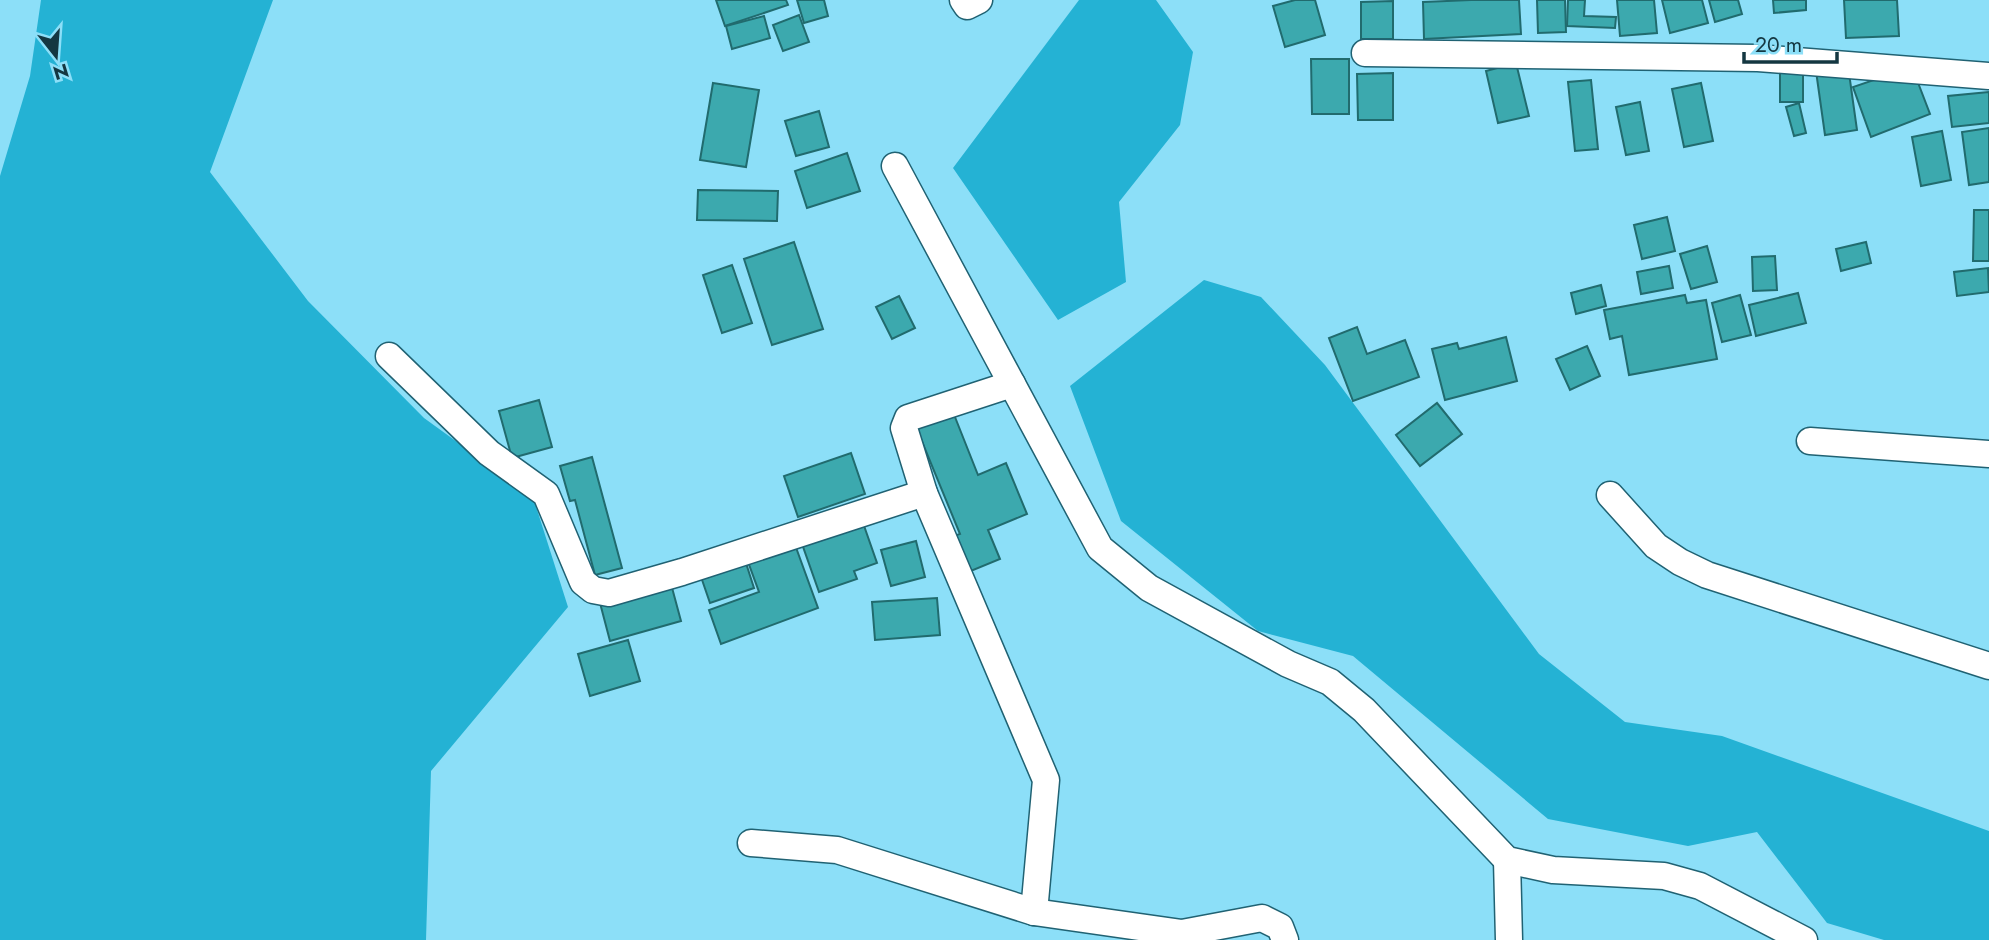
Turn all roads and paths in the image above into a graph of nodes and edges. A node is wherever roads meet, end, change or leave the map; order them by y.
1 (963, 0) edge
2 (979, 0) edge
3 (1365, 53) dead end
4 (1989, 76) edge
5 (895, 166) dead end
6 (389, 356) dead end
7 (1012, 384) junction
8 (1810, 441) dead end
9 (1989, 454) edge
10 (924, 493) junction
11 (1610, 495) dead end
12 (1989, 666) edge
13 (751, 843) dead end
14 (1507, 860) junction
15 (1034, 912) junction
16 (1285, 940) edge
17 (1509, 940) edge
18 (1804, 940) edge

1 - 2 street
3 - 4 street
5 - 7 street
6 - 10 street
7 - 10 street
7 - 14 street
8 - 9 street
10 - 15 street
11 - 12 street
13 - 15 street
14 - 17 street
14 - 18 street
15 - 16 street

